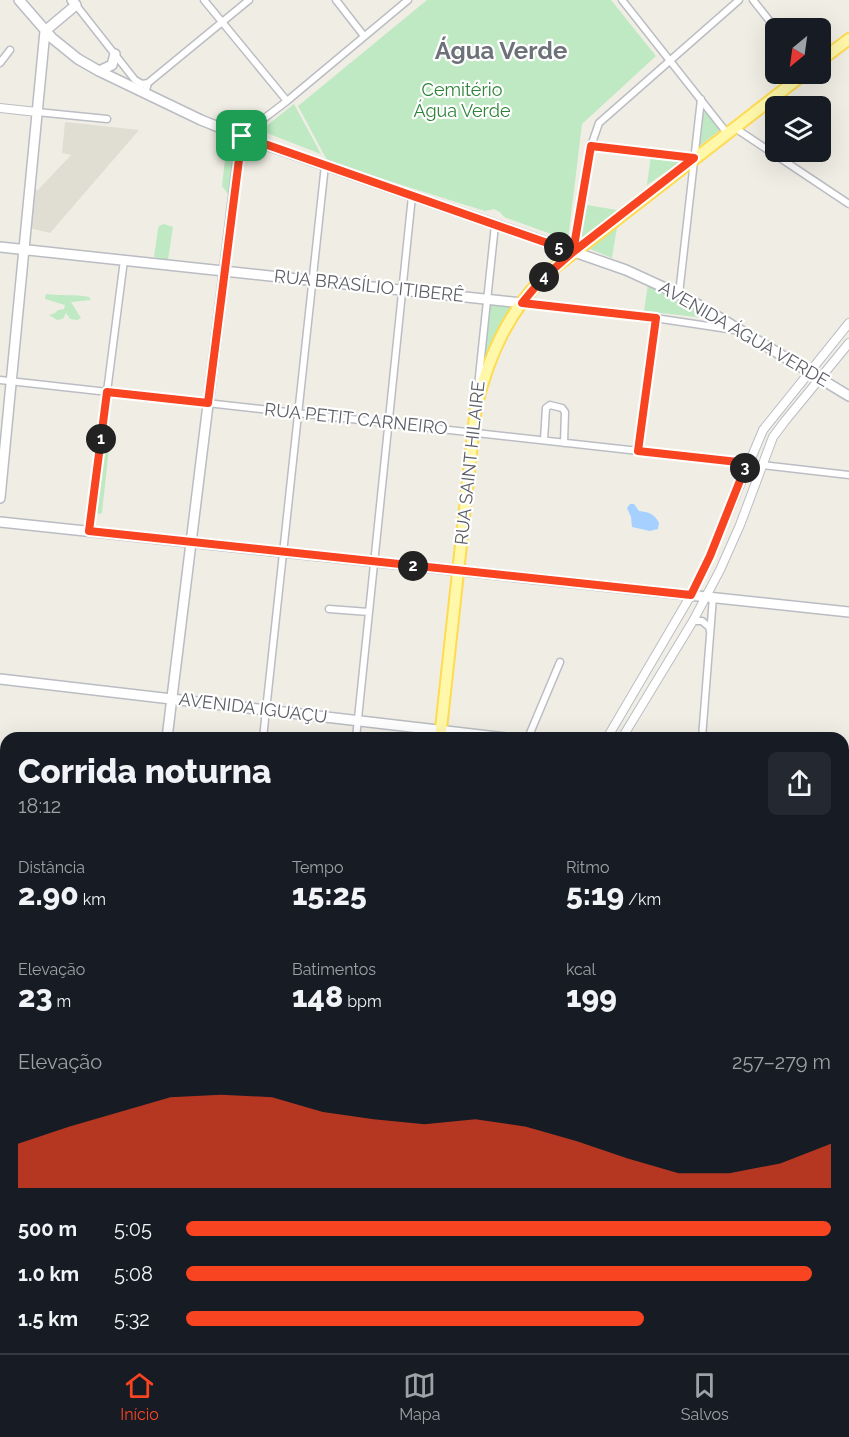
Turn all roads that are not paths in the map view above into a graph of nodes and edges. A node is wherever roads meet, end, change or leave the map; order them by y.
1 (20, 0) edge
2 (204, 0) edge
3 (249, 0) edge
4 (336, 0) edge
5 (408, 0) edge
6 (622, 0) edge
7 (739, 0) edge
8 (753, 0) edge
9 (77, 2) edge
10 (767, 18) edge
11 (222, 22) junction
12 (45, 31) junction
13 (364, 36) junction
14 (849, 39) edge
15 (10, 50) dead end
16 (831, 53) edge
17 (115, 54) junction
18 (670, 60) junction
19 (0, 63) edge
20 (99, 71) junction
21 (148, 83) junction
22 (791, 84) edge
23 (145, 94) junction
24 (701, 99) junction
25 (287, 101) junction
26 (0, 108) edge
27 (37, 112) junction
28 (107, 119) dead end
29 (731, 130) junction
30 (242, 136) junction
31 (591, 146) junction
32 (694, 158) junction
33 (325, 165) junction
34 (412, 196) junction
35 (849, 204) edge
36 (495, 225) junction
37 (0, 247) edge
38 (24, 249) junction
39 (573, 252) junction
40 (124, 260) junction
41 (225, 271) junction
42 (312, 280) junction
43 (402, 290) junction
44 (679, 294) junction
45 (487, 299) junction
46 (522, 303) junction
47 (656, 318) junction
48 (849, 323) edge
49 (738, 330) junction
50 (849, 343) edge
51 (809, 371) junction
52 (821, 378) junction
53 (0, 380) edge
54 (11, 381) junction
55 (107, 392) junction
56 (849, 396) edge
57 (208, 403) junction
58 (476, 407) junction
59 (298, 413) junction
60 (388, 423) junction
61 (473, 433) junction
62 (544, 441) junction
63 (564, 443) junction
64 (638, 451) junction
65 (747, 463) junction
66 (762, 465) junction
67 (849, 475) edge
68 (0, 498) edge
69 (0, 522) edge
70 (89, 531) junction
71 (191, 542) junction
72 (283, 552) junction
73 (374, 562) junction
74 (458, 571) junction
75 (691, 595) junction
76 (709, 597) junction
77 (329, 609) dead end
78 (369, 612) junction
79 (849, 612) edge
80 (693, 621) junction
81 (710, 632) junction
82 (560, 662) dead end
83 (0, 679) edge
84 (171, 699) junction
85 (266, 710) junction
86 (357, 720) junction
87 (168, 732) edge
88 (264, 732) edge
89 (356, 732) edge
90 (429, 732) edge
91 (441, 732) edge
92 (531, 732) edge
93 (611, 732) edge
94 (626, 732) edge
95 (702, 732) edge

1 - 12 main road, AVENIDA ÁGUA VERDE
2 - 11 street
3 - 11 street
4 - 13 street
5 - 13 street
6 - 18 street
7 - 18 street
8 - 10 street
9 - 12 main road
9 - 17 street
11 - 21 street
11 - 25 street
12 - 20 main road, AVENIDA ÁGUA VERDE
12 - 27 main road
13 - 25 street
14 - 16 main road
15 - 19 street
17 - 20 main road
17 - 21 street
18 - 24 street
18 - 31 street
20 - 23 main road, AVENIDA ÁGUA VERDE
21 - 23 street
22 - 29 main road
23 - 30 main road, AVENIDA ÁGUA VERDE
24 - 29 street
24 - 32 street
25 - 30 street
26 - 27 street
27 - 28 street
27 - 38 main road
29 - 32 main road
29 - 35 street
30 - 33 main road, AVENIDA ÁGUA VERDE
30 - 41 main road
31 - 32 street
31 - 39 street
32 - 39 main road
32 - 44 street
33 - 34 main road, AVENIDA ÁGUA VERDE
33 - 42 street
34 - 36 main road, AVENIDA ÁGUA VERDE
34 - 43 street
36 - 39 main road, AVENIDA ÁGUA VERDE
36 - 45 street, RUA SAINT HILAIRE
37 - 38 main road, RUA BRASÍLIO ITIBERÊ
38 - 40 main road, RUA BRASÍLIO ITIBERÊ
38 - 54 main road
39 - 44 main road, AVENIDA ÁGUA VERDE
39 - 46 main road
40 - 41 main road, RUA BRASÍLIO ITIBERÊ
40 - 55 street
41 - 42 main road, RUA BRASÍLIO ITIBERÊ
41 - 57 main road
42 - 43 main road, RUA BRASÍLIO ITIBERÊ
42 - 59 street
43 - 45 main road, RUA BRASÍLIO ITIBERÊ
43 - 60 street
44 - 49 main road, AVENIDA ÁGUA VERDE
45 - 46 main road, RUA BRASÍLIO ITIBERÊ
45 - 58 street, RUA SAINT HILAIRE
46 - 47 street, RUA BRASÍLIO ITIBERÊ
46 - 58 main road
47 - 49 street, RUA BRASÍLIO ITIBERÊ
47 - 64 street
48 - 51 street
49 - 51 main road, AVENIDA ÁGUA VERDE
50 - 52 street
51 - 52 main road, AVENIDA ÁGUA VERDE
51 - 65 street
52 - 56 main road, AVENIDA ÁGUA VERDE
52 - 66 street
53 - 54 street, RUA PETIT CARNEIRO
54 - 55 street, RUA PETIT CARNEIRO
54 - 68 main road
55 - 57 street, RUA PETIT CARNEIRO
55 - 70 street
57 - 59 street, RUA PETIT CARNEIRO
57 - 71 main road
58 - 61 main road, RUA SAINT HILAIRE
59 - 60 street, RUA PETIT CARNEIRO
59 - 72 street
60 - 61 street, RUA PETIT CARNEIRO
60 - 73 street
61 - 62 street, RUA PETIT CARNEIRO
61 - 74 main road, RUA SAINT HILAIRE
62 - 63 street, RUA PETIT CARNEIRO
62 - 63 street
63 - 64 street, RUA PETIT CARNEIRO
64 - 65 street, RUA PETIT CARNEIRO
65 - 75 street
66 - 67 street
66 - 76 street
69 - 70 main road
70 - 71 main road
71 - 72 main road
71 - 84 main road
72 - 73 main road
72 - 85 street
73 - 74 main road
73 - 78 street
74 - 75 main road
74 - 91 main road, RUA SAINT HILAIRE
75 - 76 main road
75 - 93 street
76 - 79 main road
76 - 80 street
76 - 81 street
77 - 78 street
78 - 86 street
80 - 81 street
80 - 94 street
81 - 95 street
82 - 92 street
83 - 84 main road, AVENIDA IGUAÇU
84 - 85 main road, AVENIDA IGUAÇU
84 - 87 main road
85 - 86 main road, AVENIDA IGUAÇU
85 - 88 street
86 - 89 street
86 - 90 main road, AVENIDA IGUAÇU

